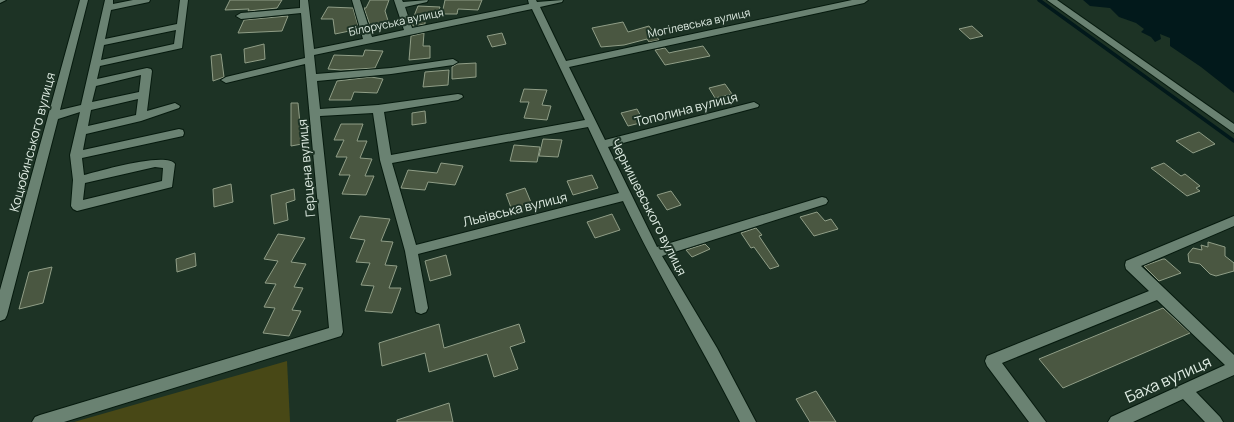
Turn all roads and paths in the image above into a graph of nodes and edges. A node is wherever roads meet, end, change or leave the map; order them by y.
1 (84, 0) edge
2 (146, 0) edge
3 (184, 0) edge
4 (356, 0) edge
5 (424, 0) edge
6 (559, 0) edge
7 (864, 0) edge
8 (1051, 0) edge
9 (533, 2) edge
10 (399, 3) edge
11 (108, 4) edge
12 (305, 5) edge
13 (241, 16) dead end
14 (181, 26) junction
15 (409, 32) junction
16 (368, 40) junction
17 (100, 42) junction
18 (310, 56) junction
19 (453, 62) dead end
20 (96, 64) junction
21 (563, 65) junction
22 (312, 78) junction
23 (226, 80) dead end
24 (91, 84) junction
25 (144, 94) junction
26 (458, 97) dead end
27 (175, 106) dead end
28 (754, 106) dead end
29 (86, 107) junction
30 (378, 109) junction
31 (315, 113) junction
32 (53, 117) junction
33 (141, 118) junction
34 (591, 123) junction
35 (1234, 129) edge
36 (81, 131) junction
37 (179, 133) dead end
38 (602, 145) junction
39 (76, 155) junction
40 (386, 160) junction
41 (79, 180) junction
42 (626, 196) junction
43 (822, 202) dead end
44 (1234, 221) edge
45 (411, 251) junction
46 (654, 253) junction
47 (1159, 293) junction
48 (421, 308) dead end
49 (0, 315) edge
50 (1234, 364) edge
51 (1234, 368) edge
52 (1185, 391) junction
53 (40, 422) edge
54 (748, 422) edge
55 (1038, 422) edge
56 (1116, 422) edge
57 (1215, 422) edge

1 - 32 street, Коцюбинського вулиця
2 - 11 street
3 - 14 street
4 - 16 street
5 - 10 street
6 - 9 street, Білоруська вулиця
7 - 21 street, Могілевська вулиця
8 - 35 street
9 - 15 street, Білоруська вулиця
9 - 21 street, Чернишевського вулиця
10 - 15 street
11 - 17 street
12 - 13 street
12 - 18 street, Герцена вулиця
14 - 17 street
14 - 20 street
15 - 16 street, Білоруська вулиця
16 - 18 street, Білоруська вулиця
17 - 20 street
18 - 22 street, Герцена вулиця
18 - 23 street, Білоруська вулиця
19 - 22 street
20 - 24 street
21 - 34 street, Чернишевського вулиця
22 - 31 street, Герцена вулиця
24 - 25 street
24 - 29 street
25 - 29 street
25 - 33 street
26 - 30 street
27 - 33 street
28 - 38 street, Тополина вулиця
29 - 32 street
29 - 36 street
30 - 31 street
30 - 40 street
31 - 53 street, Герцена вулиця
32 - 49 street, Коцюбинського вулиця
33 - 36 street
34 - 38 street, Чернишевського вулиця
34 - 40 street
36 - 39 street
37 - 39 street
38 - 42 street, Чернишевського вулиця
39 - 41 street
40 - 45 street
41 - 41 street
42 - 45 street, Львівська вулиця
42 - 46 street, Чернишевського вулиця
43 - 46 street
44 - 47 street
45 - 48 street
46 - 54 street, Чернишевського вулиця
47 - 50 street
47 - 55 street
51 - 52 street, Баха вулиця
52 - 56 street, Баха вулиця
52 - 57 street

